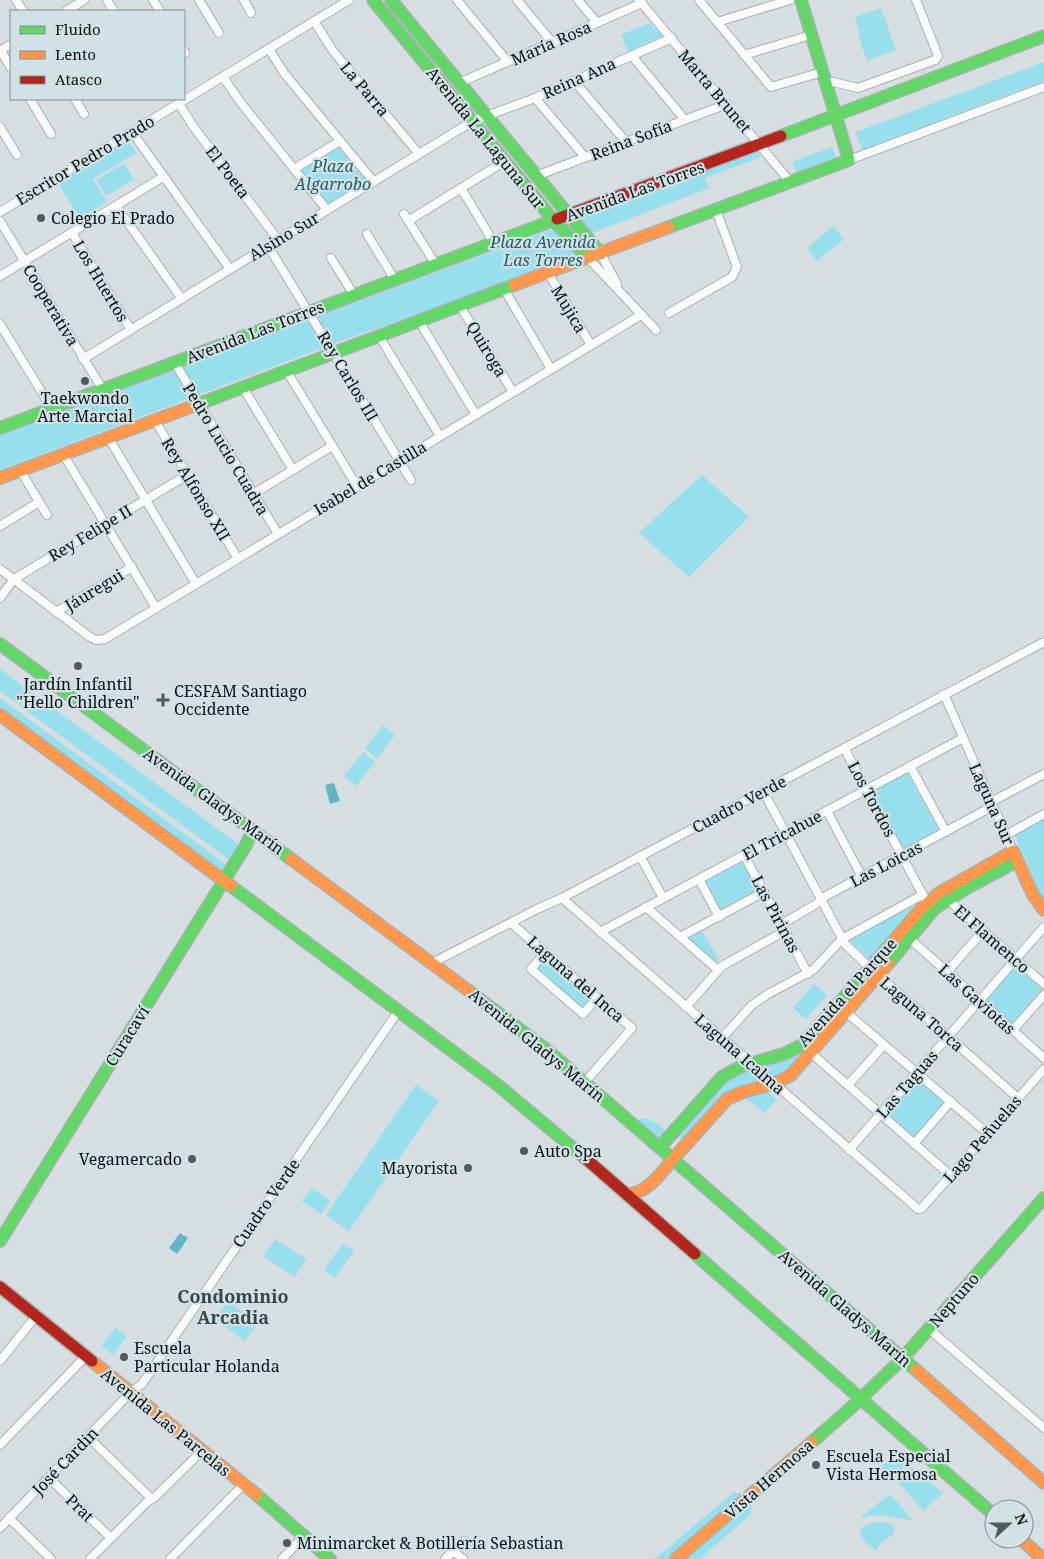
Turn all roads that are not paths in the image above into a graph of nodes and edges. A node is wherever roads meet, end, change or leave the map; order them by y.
1 (84, 0) edge
2 (199, 0) edge
3 (244, 0) edge
4 (349, 0) edge
5 (373, 0) edge
6 (391, 0) edge
7 (457, 0) edge
8 (517, 0) edge
9 (578, 0) edge
10 (698, 0) edge
11 (790, 0) edge
12 (801, 0) edge
13 (916, 0) edge
14 (641, 1) edge
15 (69, 10) edge
16 (251, 12) dead end
17 (314, 21) junction
18 (596, 22) junction
19 (717, 22) junction
20 (219, 32) dead end
21 (811, 35) junction
22 (1044, 36) edge
23 (672, 38) junction
24 (552, 42) junction
25 (269, 49) junction
26 (0, 51) edge
27 (744, 55) junction
28 (632, 56) junction
29 (508, 62) junction
30 (10, 66) edge
31 (223, 77) junction
32 (824, 78) junction
33 (574, 81) junction
34 (459, 83) junction
35 (1044, 87) edge
36 (535, 98) junction
37 (31, 100) edge
38 (76, 100) edge
39 (185, 100) edge
40 (185, 100) edge
41 (178, 104) junction
42 (726, 104) junction
43 (84, 114) dead end
44 (486, 116) junction
45 (835, 116) junction
46 (685, 120) junction
47 (473, 121) junction
48 (0, 127) edge
49 (132, 132) junction
50 (51, 134) dead end
51 (340, 141) junction
52 (626, 142) junction
53 (760, 144) junction
54 (419, 154) junction
55 (17, 155) dead end
56 (585, 157) junction
57 (850, 160) junction
58 (505, 161) junction
59 (294, 169) junction
60 (536, 176) junction
61 (164, 177) junction
62 (374, 182) junction
63 (791, 182) junction
64 (461, 188) junction
65 (116, 206) junction
66 (327, 210) junction
67 (716, 210) junction
68 (0, 212) edge
69 (568, 215) junction
70 (554, 220) junction
71 (0, 221) edge
72 (72, 233) junction
73 (367, 234) dead end
74 (278, 240) junction
75 (494, 243) junction
76 (268, 246) junction
77 (600, 254) junction
78 (331, 258) dead end
79 (588, 258) junction
80 (24, 261) junction
81 (436, 265) junction
82 (230, 270) junction
83 (548, 273) junction
84 (0, 276) edge
85 (395, 280) junction
86 (504, 289) junction
87 (354, 295) junction
88 (622, 295) junction
89 (182, 299) junction
90 (460, 306) junction
91 (309, 312) junction
92 (669, 313) dead end
93 (641, 314) junction
94 (419, 321) junction
95 (0, 324) edge
96 (131, 330) junction
97 (656, 330) dead end
98 (382, 340) junction
99 (590, 345) junction
100 (333, 353) junction
101 (83, 359) junction
102 (175, 363) junction
103 (551, 369) junction
104 (286, 370) junction
105 (242, 386) junction
106 (102, 390) junction
107 (513, 392) junction
108 (198, 403) junction
109 (52, 409) junction
110 (476, 415) junction
111 (154, 420) junction
112 (0, 427) edge
113 (440, 436) junction
114 (108, 437) junction
115 (332, 446) junction
116 (62, 454) junction
117 (399, 461) junction
118 (20, 470) junction
119 (293, 470) junction
120 (187, 475) junction
121 (0, 478) edge
122 (411, 480) dead end
123 (357, 486) junction
124 (253, 494) junction
125 (145, 500) junction
126 (40, 502) junction
127 (47, 515) dead end
128 (106, 524) junction
129 (0, 526) edge
130 (278, 534) junction
131 (238, 559) junction
132 (132, 567) junction
133 (0, 569) edge
134 (14, 579) junction
135 (196, 584) junction
136 (0, 598) edge
137 (156, 608) junction
138 (56, 612) junction
139 (1044, 642) edge
140 (0, 644) edge
141 (944, 694) junction
142 (0, 715) edge
143 (963, 738) junction
144 (844, 748) junction
145 (910, 766) junction
146 (1044, 774) edge
147 (866, 790) junction
148 (763, 791) junction
149 (992, 804) junction
150 (827, 811) junction
151 (1044, 814) edge
152 (253, 830) junction
153 (946, 832) junction
154 (786, 833) junction
155 (1006, 835) junction
156 (744, 855) junction
157 (640, 856) junction
158 (902, 856) junction
159 (1015, 856) junction
160 (862, 877) junction
161 (699, 879) junction
162 (223, 881) junction
163 (764, 892) junction
164 (943, 896) junction
165 (562, 898) junction
166 (663, 898) junction
167 (924, 899) junction
168 (821, 900) junction
169 (646, 907) junction
170 (1044, 910) edge
171 (718, 916) junction
172 (511, 923) junction
173 (1044, 927) edge
174 (783, 928) junction
175 (984, 931) junction
176 (600, 932) junction
177 (680, 937) junction
178 (842, 939) junction
179 (910, 939) junction
180 (545, 953) junction
181 (1016, 960) junction
182 (432, 963) junction
183 (718, 970) junction
184 (874, 972) junction
185 (947, 972) junction
186 (808, 974) junction
187 (1044, 984) edge
188 (1044, 995) edge
189 (597, 998) junction
190 (980, 1001) junction
191 (686, 1007) junction
192 (399, 1010) junction
193 (846, 1012) junction
194 (1012, 1030) junction
195 (948, 1037) junction
196 (722, 1038) junction
197 (884, 1045) junction
198 (810, 1052) junction
199 (1044, 1058) edge
200 (750, 1062) junction
201 (1044, 1069) edge
202 (916, 1073) junction
203 (586, 1082) junction
204 (773, 1083) junction
205 (848, 1086) junction
206 (1018, 1098) junction
207 (951, 1101) junction
208 (881, 1114) junction
209 (987, 1133) junction
210 (914, 1144) junction
211 (660, 1147) junction
212 (849, 1150) junction
213 (673, 1159) junction
214 (950, 1175) junction
215 (627, 1195) junction
216 (1044, 1198) edge
217 (919, 1210) joint
218 (0, 1241) edge
219 (0, 1287) edge
220 (36, 1316) junction
221 (929, 1329) junction
222 (86, 1356) junction
223 (903, 1358) junction
224 (0, 1361) edge
225 (130, 1393) junction
226 (862, 1399) junction
227 (1044, 1428) edge
228 (88, 1437) junction
229 (0, 1445) edge
230 (202, 1451) junction
231 (49, 1478) junction
232 (1044, 1483) edge
233 (244, 1484) junction
234 (152, 1499) junction
235 (984, 1506) edge
236 (9, 1518) junction
237 (0, 1528) edge
238 (304, 1536) junction
239 (111, 1538) junction
240 (464, 1541) dead end
241 (1032, 1549) edge
242 (454, 1551) junction
243 (51, 1559) edge
244 (90, 1559) edge
245 (170, 1559) edge
246 (282, 1559) edge
247 (330, 1559) edge
248 (445, 1559) edge
249 (462, 1559) edge
250 (676, 1559) edge
251 (1043, 1559) edge

1 - 15 street
2 - 20 street
3 - 16 street
4 - 17 street, Escritor Pedro Prado
5 - 47 street, Avenida La Laguna Sur
6 - 34 street, Avenida La Laguna Sur
7 - 29 street
8 - 24 street
9 - 18 street
10 - 19 street
11 - 19 street
12 - 21 street
13 - 32 street
14 - 18 street, María Rosa
14 - 23 street, Marta Brunet
17 - 25 street, Escritor Pedro Prado
17 - 54 street, La Parra
18 - 24 street, María Rosa
19 - 27 street
21 - 27 street
21 - 32 street
22 - 45 street, Avenida Las Torres
23 - 28 street, Reina Ana
23 - 42 street, Marta Brunet
24 - 29 street, María Rosa
25 - 31 street, Escritor Pedro Prado
25 - 51 street
26 - 30 street
27 - 32 street
28 - 33 street, Reina Ana
28 - 46 street
29 - 34 street, María Rosa
31 - 40 street, Escritor Pedro Prado
31 - 59 street
32 - 45 street
33 - 36 street, Reina Ana
33 - 52 street
34 - 44 street, Avenida La Laguna Sur
35 - 57 street
36 - 44 street, Reina Ana
36 - 56 street
37 - 50 street
38 - 43 street
39 - 41 street, Escritor Pedro Prado
41 - 49 street, Escritor Pedro Prado
41 - 74 street, El Poeta
42 - 46 street, Reina Sofía
42 - 53 street, Marta Brunet
44 - 47 street, Alsino Sur
44 - 60 street, Avenida La Laguna Sur
45 - 53 street, Avenida Las Torres
45 - 57 street
46 - 52 street, Reina Sofía
47 - 54 street, Alsino Sur
47 - 58 street, Avenida La Laguna Sur
48 - 55 street
49 - 61 street
49 - 68 street, Escritor Pedro Prado
51 - 59 street
51 - 62 street
52 - 56 street, Reina Sofía
53 - 63 street, Marta Brunet
53 - 69 street, Avenida Las Torres
54 - 62 street, Alsino Sur
56 - 60 street, Reina Sofía
57 - 63 street
58 - 64 street
58 - 70 street, Avenida La Laguna Sur
59 - 66 street
60 - 69 street, Avenida La Laguna Sur
61 - 65 street
61 - 82 street
62 - 66 street, Alsino Sur
63 - 67 street
64 - 75 street
64 - 81 street
65 - 72 street
65 - 89 street
66 - 74 street, Alsino Sur
67 - 77 street
67 - 92 street
69 - 70 street, Avenida Las Torres
69 - 77 street, Avenida La Laguna Sur
70 - 75 street, Avenida Las Torres
70 - 79 street, Avenida La Laguna Sur
71 - 80 street, Cooperativa
72 - 80 street
72 - 96 street, Los Huertos
73 - 85 street
74 - 76 street, Alsino Sur
75 - 81 street, Avenida Las Torres
76 - 82 street, Alsino Sur
76 - 91 street, Rey Carlos III
77 - 79 street
77 - 88 street, Avenida La Laguna Sur
78 - 87 street
79 - 83 street
79 - 88 street, Avenida La Laguna Sur
80 - 84 street
80 - 101 street, Cooperativa
81 - 85 street, Avenida Las Torres
82 - 89 street, Alsino Sur
83 - 86 street
83 - 99 street, Mujica
85 - 87 street, Avenida Las Torres
86 - 90 street
86 - 103 street
87 - 91 street, Avenida Las Torres
88 - 93 street, Avenida La Laguna Sur
89 - 96 street, Alsino Sur
90 - 94 street
90 - 107 street, Quiroga
91 - 100 street, Rey Carlos III
91 - 102 street, Avenida Las Torres
93 - 97 street, Avenida La Laguna Sur
93 - 99 street, Isabel de Castilla
94 - 98 street
94 - 110 street
95 - 109 street
96 - 101 street, Alsino Sur
98 - 100 street
98 - 113 street
99 - 103 street, Isabel de Castilla
100 - 104 street
100 - 117 street, Rey Carlos III
101 - 106 street, Cooperativa
102 - 106 street, Avenida Las Torres
102 - 108 street, Pedro Lucio Cuadra
103 - 107 street, Isabel de Castilla
104 - 105 street
104 - 115 street
105 - 108 street
105 - 119 street
106 - 109 street, Avenida Las Torres
107 - 110 street, Isabel de Castilla
108 - 111 street
108 - 124 street, Pedro Lucio Cuadra
109 - 112 street, Avenida Las Torres
110 - 113 street, Isabel de Castilla
111 - 114 street
111 - 120 street, Rey Alfonso XII
113 - 117 street, Isabel de Castilla
114 - 116 street
114 - 125 street
115 - 119 street
115 - 123 street
116 - 118 street
116 - 128 street
117 - 122 street, Rey Carlos III
117 - 123 street, Isabel de Castilla
118 - 121 street
118 - 126 street
119 - 124 street
120 - 125 street, Rey Felipe II
120 - 131 street, Rey Alfonso XII
123 - 130 street, Isabel de Castilla
124 - 130 street, Pedro Lucio Cuadra
125 - 128 street, Rey Felipe II
125 - 135 street
126 - 127 street
126 - 129 street
128 - 132 street
128 - 134 street, Rey Felipe II
130 - 131 street, Isabel de Castilla
131 - 135 street, Isabel de Castilla
132 - 137 street
132 - 138 street, Jáuregui
133 - 134 street
134 - 136 street, Rey Felipe II
134 - 138 street
135 - 137 street, Isabel de Castilla
137 - 138 street, Isabel de Castilla
139 - 141 street, Cuadro Verde
140 - 152 street, Avenida Gladys Marín
141 - 143 street, Laguna Sur
141 - 144 street, Cuadro Verde
142 - 162 street
143 - 145 street, El Tricahue
143 - 149 street, Laguna Sur
144 - 147 street, Los Tordos
144 - 148 street, Cuadro Verde
145 - 147 street, El Tricahue
145 - 153 street
146 - 149 street, Las Loicas
147 - 150 street, El Tricahue
147 - 158 street, Los Tordos
148 - 154 street, Laguna Torca
148 - 157 street, Cuadro Verde
149 - 153 street, Las Loicas
149 - 155 street, Laguna Sur
150 - 154 street, El Tricahue
150 - 160 street
151 - 155 street
152 - 162 street, Curacaví
152 - 182 street, Avenida Gladys Marín
153 - 158 street, Las Loicas
154 - 156 street, El Tricahue
154 - 168 street, Laguna Torca
155 - 159 street, Laguna Sur
156 - 161 street, El Tricahue
156 - 163 street, Las Pirinas
157 - 165 street, Cuadro Verde
157 - 166 street
158 - 160 street, Las Loicas
158 - 167 street, Los Tordos
159 - 164 street, Avenida el Parque
159 - 170 street, Laguna Sur
160 - 168 street, Las Loicas
161 - 166 street, El Tricahue
161 - 171 street
162 - 192 street
162 - 218 street, Curacaví
163 - 171 street
163 - 174 street, Las Pirinas
164 - 167 street, Avenida el Parque
164 - 175 street, El Flamenco
164 - 179 street, Avenida el Parque
165 - 172 street, Cuadro Verde
165 - 176 street, Laguna Icalma
166 - 169 street, El Tricahue
167 - 178 street
167 - 184 street, Avenida el Parque
168 - 174 street, Las Loicas
168 - 178 street, Laguna Torca
169 - 176 street, El Tricahue
169 - 177 street
171 - 177 street
172 - 180 street, Laguna del Inca
172 - 182 street, Cuadro Verde
173 - 181 street, Las Taguas
174 - 183 street, Las Loicas
174 - 186 street, Las Pirinas
175 - 181 street, El Flamenco
175 - 185 street
176 - 191 street, Laguna Icalma
177 - 183 street
178 - 184 street, Laguna Torca
178 - 186 street
179 - 184 street, Avenida el Parque
179 - 185 street, Las Gaviotas
180 - 189 street, Laguna del Inca
180 - 189 street
181 - 187 street, El Flamenco
181 - 190 street, Las Taguas
182 - 203 street, Avenida Gladys Marín
183 - 191 street, Las Loicas
184 - 193 street, Avenida el Parque
184 - 195 street, Laguna Torca
184 - 200 street, Avenida el Parque
185 - 190 street, Las Gaviotas
186 - 196 street
188 - 194 street
189 - 203 street, Laguna del Inca
190 - 194 street, Las Gaviotas
190 - 195 street, Las Taguas
191 - 196 street, Laguna Icalma
192 - 215 street
192 - 225 street, Cuadro Verde
193 - 197 street
193 - 198 street, Avenida el Parque
194 - 199 street, Las Gaviotas
195 - 202 street, Las Taguas
195 - 206 street, Laguna Torca
196 - 200 street, Laguna Icalma
197 - 202 street
197 - 205 street
198 - 204 street, Avenida el Parque
198 - 205 street
200 - 204 street, Laguna Icalma
200 - 211 street, Avenida el Parque
201 - 206 street, Lago Peñuelas
202 - 207 street
202 - 208 street, Las Taguas
203 - 211 street, Avenida Gladys Marín
204 - 212 street, Laguna Icalma
204 - 213 street, Avenida el Parque
205 - 208 street
206 - 209 street, Lago Peñuelas
207 - 209 street
207 - 210 street
208 - 210 street
208 - 212 street, Las Taguas
209 - 214 street, Lago Peñuelas
210 - 214 street
211 - 213 street, Avenida Gladys Marín
212 - 217 street, Laguna Icalma
213 - 215 street, Avenida el Parque
213 - 223 street, Avenida Gladys Marín
214 - 217 street, Lago Peñuelas
215 - 226 street
216 - 221 street, Neptuno
219 - 220 street, Avenida Las Parcelas
220 - 222 street, Avenida Las Parcelas
220 - 224 street
221 - 223 street, Neptuno
221 - 227 street
222 - 225 street, Avenida Las Parcelas
222 - 229 street
223 - 226 street, Neptuno
223 - 232 street, Avenida Gladys Marín
225 - 228 street, José Cardin
225 - 230 street, Avenida Las Parcelas
226 - 235 street
226 - 250 street, Vista Hermosa
228 - 231 street, José Cardin
228 - 234 street
230 - 233 street, Avenida Las Parcelas
230 - 234 street
231 - 236 street, José Cardin
231 - 239 street, Prat
233 - 238 street, Avenida Las Parcelas
233 - 245 street
234 - 239 street
236 - 237 street, José Cardin
236 - 243 street
238 - 246 street
238 - 247 street, Avenida Las Parcelas
239 - 244 street
240 - 242 street
241 - 251 street
242 - 248 street
242 - 249 street

